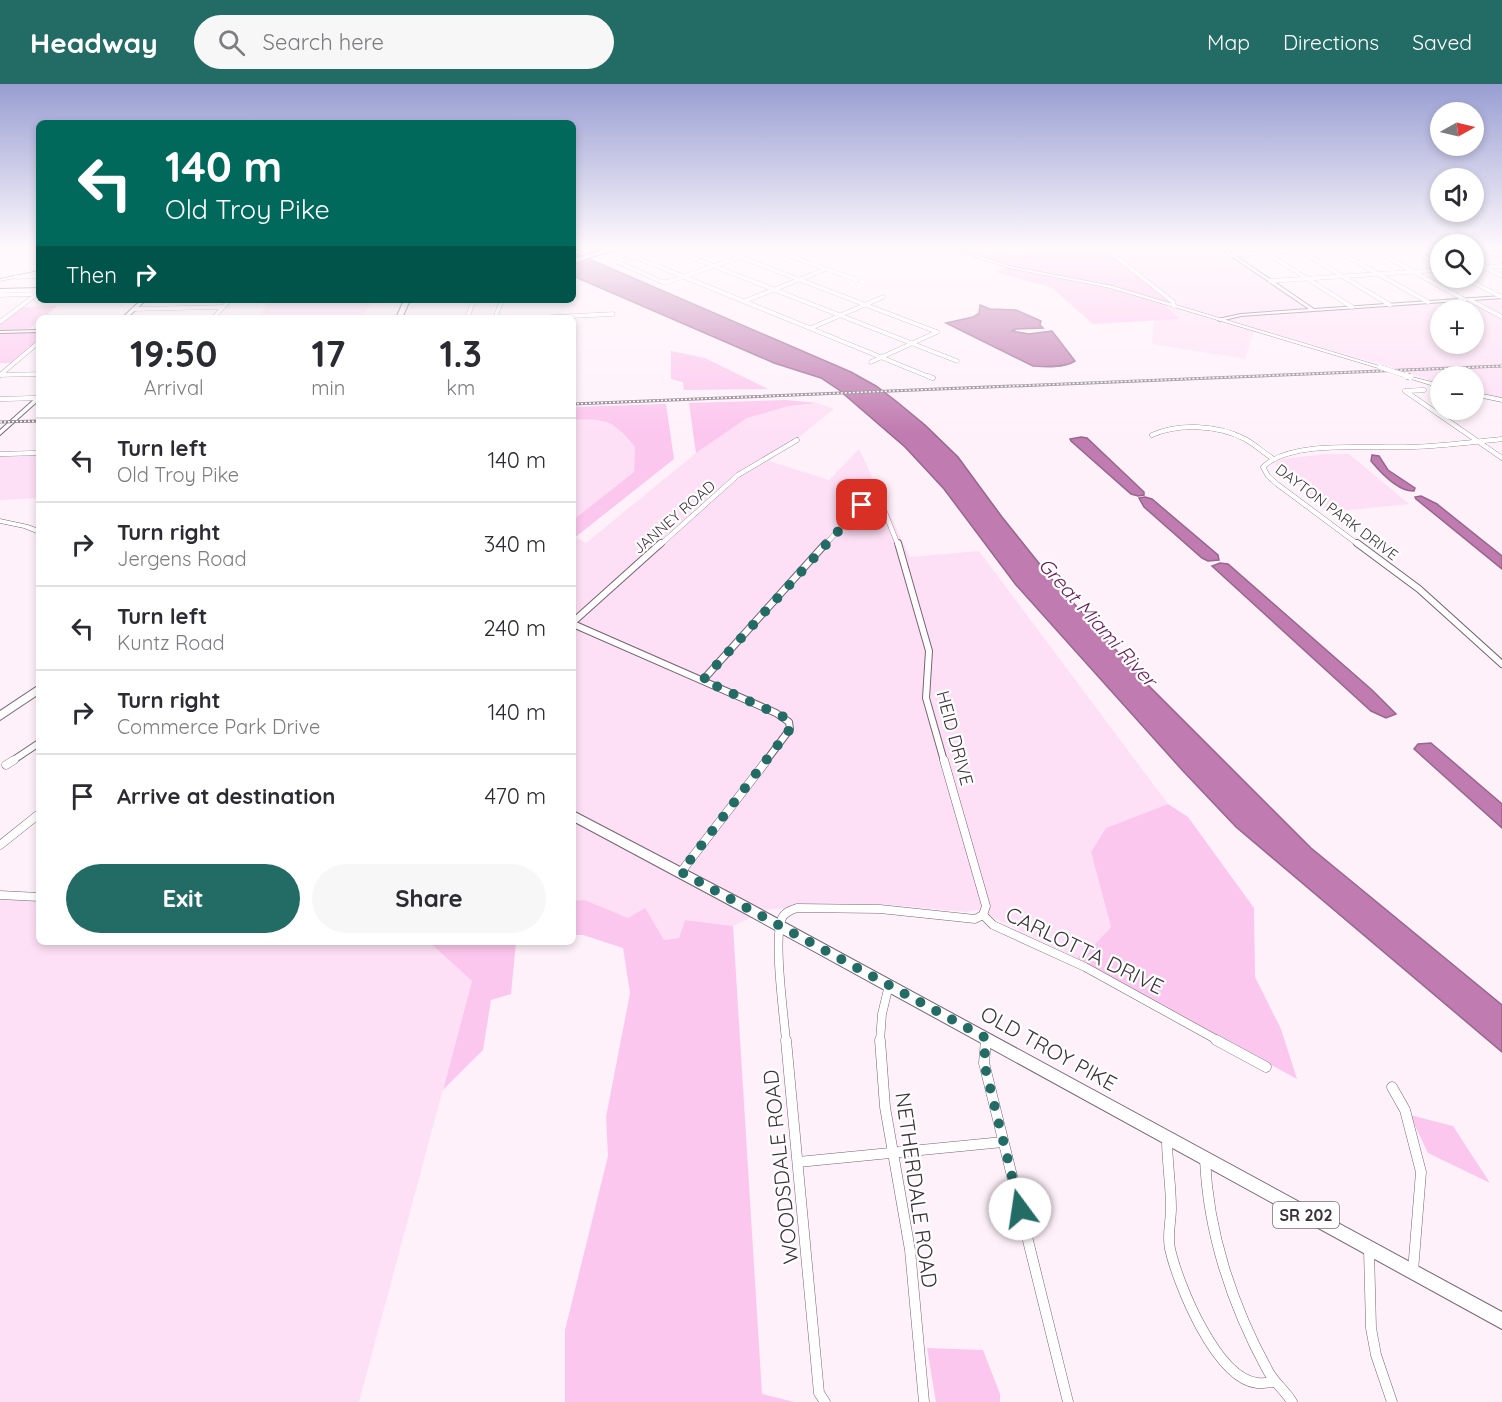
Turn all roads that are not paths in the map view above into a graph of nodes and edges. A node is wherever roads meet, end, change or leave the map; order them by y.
1 (17, 309) edge
2 (134, 309) joint
3 (156, 309) edge
4 (763, 309) edge
5 (820, 309) edge
6 (856, 309) edge
7 (877, 309) edge
8 (1182, 309) edge
9 (1332, 309) edge
10 (1485, 309) edge
11 (1313, 310) joint
12 (613, 314) dead end
13 (127, 315) edge
14 (576, 316) edge
15 (839, 316) junction
16 (1502, 317) edge
17 (1220, 320) junction
18 (0, 322) edge
19 (811, 328) junction
20 (36, 331) edge
21 (0, 332) edge
22 (36, 344) edge
23 (910, 344) junction
24 (28, 351) junction
25 (36, 351) edge
26 (882, 357) junction
27 (871, 362) dead end
28 (957, 362) dead end
29 (36, 374) edge
30 (0, 375) edge
31 (933, 378) dead end
32 (1430, 383) edge
33 (1424, 390) dead end
34 (1484, 396) edge
35 (36, 397) edge
36 (0, 399) edge
37 (36, 399) edge
38 (1502, 400) edge
39 (0, 433) edge
40 (1152, 435) dead end
41 (1502, 439) edge
42 (797, 440) dead end
43 (1477, 441) junction
44 (36, 453) edge
45 (0, 454) edge
46 (1272, 458) junction
47 (1502, 459) edge
48 (0, 521) edge
49 (36, 531) edge
50 (576, 620) edge
51 (576, 624) edge
52 (1502, 664) edge
53 (703, 680) junction
54 (36, 691) edge
55 (36, 699) edge
56 (0, 716) edge
57 (0, 723) edge
58 (36, 745) edge
59 (6, 765) dead end
60 (36, 816) edge
61 (576, 818) edge
62 (0, 844) edge
63 (681, 872) junction
64 (0, 895) edge
65 (36, 897) edge
66 (983, 915) junction
67 (780, 926) junction
68 (889, 985) junction
69 (986, 1038) junction
70 (1266, 1067) dead end
71 (1392, 1087) dead end
72 (1167, 1139) junction
73 (1003, 1142) junction
74 (894, 1153) junction
75 (1205, 1159) junction
76 (798, 1162) junction
77 (1370, 1250) junction
78 (1412, 1273) junction
79 (1502, 1321) edge
80 (1211, 1365) dead end
81 (1275, 1382) junction
82 (1257, 1396) dead end
83 (825, 1402) edge
84 (924, 1402) edge
85 (1068, 1402) edge
86 (1292, 1402) edge
87 (1392, 1402) edge

1 - 18 street
2 - 3 street
2 - 13 street
4 - 19 street
5 - 15 street
6 - 15 street
7 - 23 street
8 - 17 main road
9 - 11 street
10 - 16 street
11 - 17 street
12 - 14 street
15 - 19 street
15 - 23 street
17 - 32 main road, bridge
19 - 26 street
20 - 21 street
22 - 24 street
23 - 26 street
23 - 28 street
24 - 25 street
24 - 30 street
26 - 27 street
26 - 31 street
29 - 30 street
33 - 43 street
34 - 38 main road
35 - 36 street
37 - 39 street
40 - 46 street
41 - 43 street, DAYTON PARK DRIVE
42 - 50 street, JANNEY ROAD
43 - 46 street, DAYTON PARK DRIVE
43 - 47 street
44 - 45 street
46 - 52 street, DAYTON PARK DRIVE
48 - 49 main road
51 - 53 street
53 - 63 street
53 - 66 street, HEID DRIVE
54 - 56 main road
55 - 57 main road
58 - 59 street
60 - 62 street
61 - 63 main road, OLD TROY PIKE / SR 202
63 - 67 main road, OLD TROY PIKE / SR 202
64 - 65 street
66 - 67 street, CARLOTTA DRIVE
66 - 70 street, CARLOTTA DRIVE
67 - 68 main road, OLD TROY PIKE / SR 202
67 - 76 street, WOODSDALE ROAD
68 - 69 main road, OLD TROY PIKE / SR 202
68 - 74 street, NETHERDALE ROAD
69 - 72 main road, OLD TROY PIKE / SR 202
69 - 73 street
71 - 78 street
72 - 75 main road, OLD TROY PIKE / SR 202
72 - 80 street
73 - 74 street
73 - 85 street
74 - 76 street
74 - 84 street, NETHERDALE ROAD
75 - 77 main road, OLD TROY PIKE / SR 202
75 - 81 street
76 - 83 street, WOODSDALE ROAD
77 - 78 main road, OLD TROY PIKE / SR 202
77 - 87 street
78 - 79 main road, OLD TROY PIKE / SR 202
81 - 82 street
81 - 86 street

